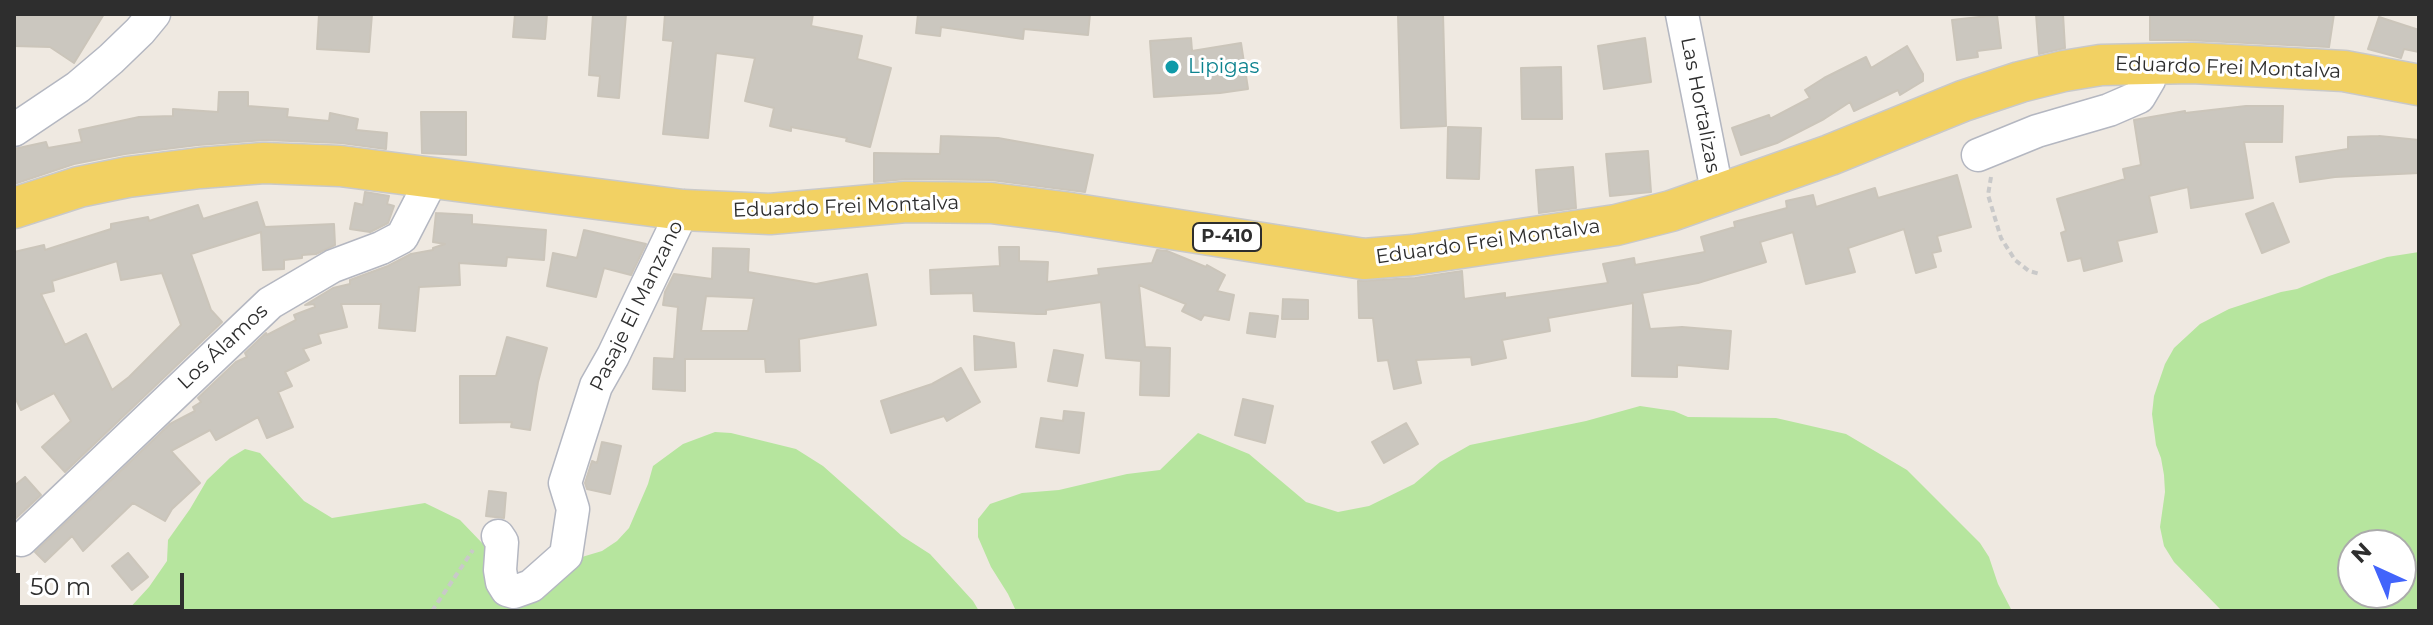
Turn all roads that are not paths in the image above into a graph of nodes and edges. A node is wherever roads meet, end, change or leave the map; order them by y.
1 (154, 14) edge
2 (1682, 14) edge
3 (2153, 63) junction
4 (2419, 85) edge
5 (14, 130) edge
6 (1985, 165) road end
7 (433, 177) junction
8 (1718, 196) junction
9 (14, 208) edge
10 (683, 210) junction
11 (498, 536) road end
12 (21, 540) dead end

1 - 5 street
2 - 8 street, Las Hortalizas
3 - 4 main road, Eduardo Frei Montalva / P-410
3 - 6 street
3 - 8 main road, Eduardo Frei Montalva / P-410
7 - 9 main road, Eduardo Frei Montalva / P-410
7 - 10 main road, Eduardo Frei Montalva / P-410
7 - 12 street, Los Álamos
8 - 10 main road, Eduardo Frei Montalva / P-410
10 - 11 street, Pasaje El Manzano

